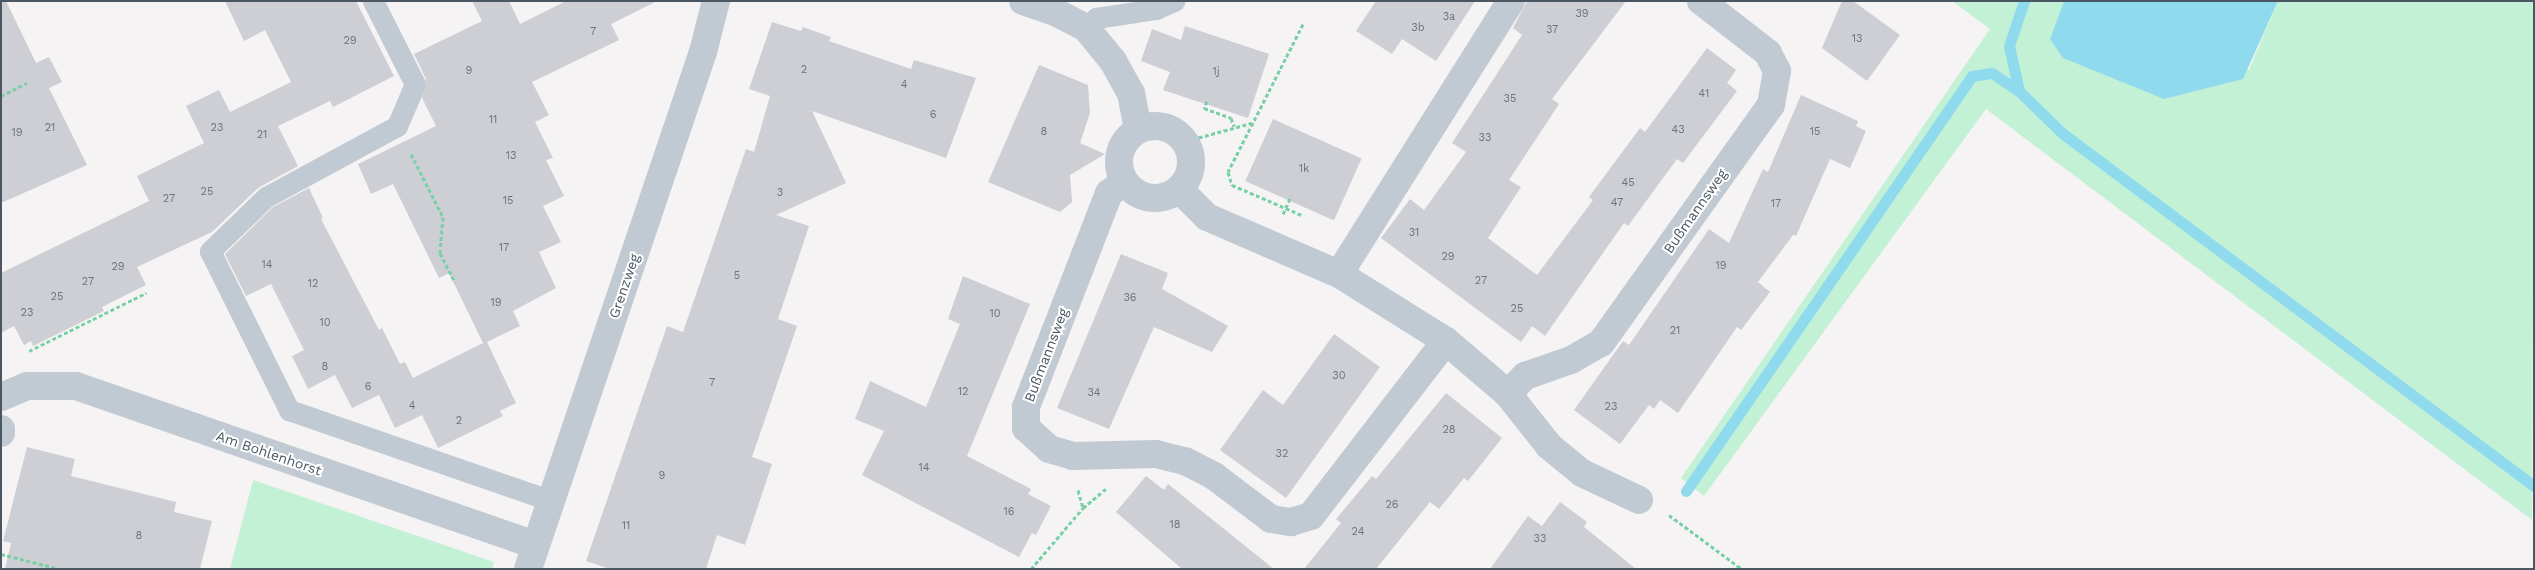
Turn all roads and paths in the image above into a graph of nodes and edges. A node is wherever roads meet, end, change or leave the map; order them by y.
1 (373, 1) edge
2 (716, 1) edge
3 (1023, 1) edge
4 (1174, 1) edge
5 (1511, 1) edge
6 (1702, 1) edge
7 (1303, 24) dead end
8 (1086, 28) junction
9 (27, 83) dead end
10 (1, 96) edge
11 (1207, 101) dead end
12 (1252, 123) junction
13 (397, 126) junction
14 (1234, 126) junction
15 (1138, 128) junction
16 (1186, 141) junction
17 (1123, 183) junction
18 (1180, 190) junction
19 (1304, 216) dead end
20 (1339, 274) junction
21 (455, 282) dead end
22 (146, 293) dead end
23 (1446, 341) junction
24 (27, 352) dead end
25 (1508, 394) junction
26 (1, 396) edge
27 (1, 429) edge
28 (1, 433) edge
29 (549, 500) junction
30 (1639, 500) joint
31 (1083, 508) dead end
32 (1, 554) edge
33 (531, 557) edge
34 (60, 569) edge
35 (1031, 569) edge
36 (1742, 569) edge

1 - 13 lane
2 - 29 street, Grenzweg
3 - 8 street
4 - 8 lane
5 - 20 street
6 - 25 street, Bußmannsweg
7 - 12 path
8 - 15 street
9 - 10 path
11 - 14 path
12 - 14 path
12 - 19 path
13 - 21 path
13 - 29 lane
14 - 16 path
15 - 16 street
15 - 17 street
16 - 18 street
17 - 18 street
17 - 23 street, Bußmannsweg
18 - 20 street
20 - 23 street
22 - 24 path
23 - 25 street
25 - 30 street
26 - 33 street, Am Bohlenhorst
27 - 28 street
29 - 33 street, Grenzweg
30 - 36 path
31 - 35 path
32 - 34 path

